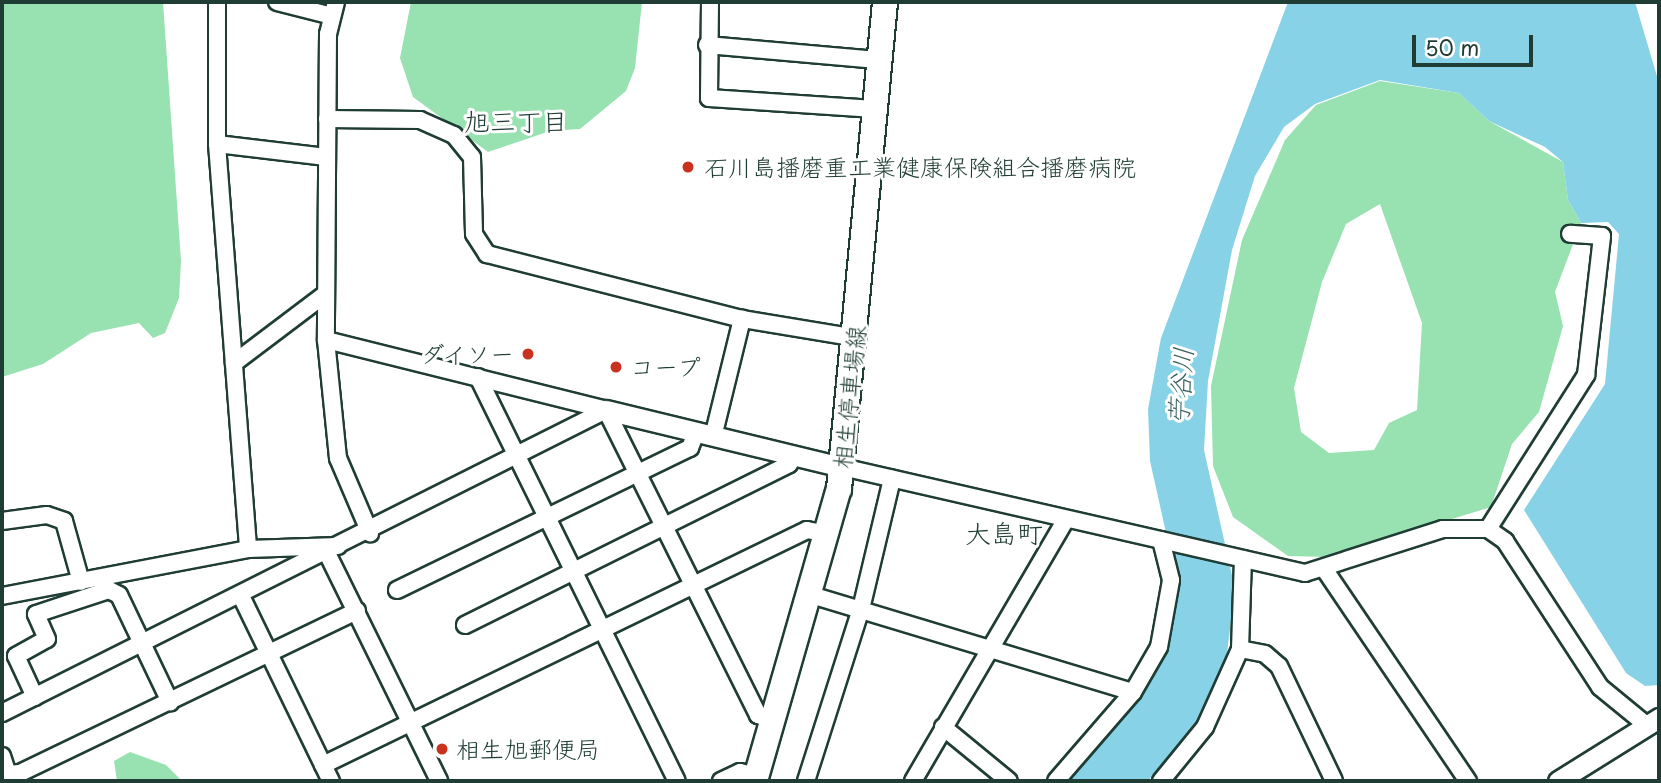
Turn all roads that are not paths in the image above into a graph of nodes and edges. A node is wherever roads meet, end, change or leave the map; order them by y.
1 (217, 2) edge
2 (278, 2) edge
3 (710, 2) edge
4 (885, 2) edge
5 (334, 9) edge
6 (707, 45) junction
7 (880, 60) junction
8 (875, 109) junction
9 (327, 119) junction
10 (217, 144) junction
11 (326, 157) junction
12 (1570, 234) dead end
13 (324, 295) junction
14 (742, 319) junction
15 (857, 338) junction
16 (326, 340) junction
17 (234, 363) junction
18 (478, 377) junction
19 (606, 410) junction
20 (704, 435) junction
21 (521, 456) junction
22 (793, 456) junction
23 (842, 467) junction
24 (638, 474) junction
25 (892, 479) junction
26 (550, 515) junction
27 (1066, 519) junction
28 (2, 521) edge
29 (664, 528) junction
30 (1488, 529) junction
31 (370, 533) junction
32 (828, 534) junction
33 (1165, 541) junction
34 (248, 549) junction
35 (333, 550) junction
36 (1238, 558) junction
37 (576, 570) junction
38 (1325, 570) junction
39 (81, 582) junction
40 (693, 586) junction
41 (397, 590) dead end
42 (811, 595) junction
43 (2, 596) edge
44 (241, 596) junction
45 (861, 609) junction
46 (357, 611) junction
47 (465, 625) dead end
48 (605, 628) junction
49 (143, 645) junction
50 (988, 647) junction
51 (1240, 649) junction
52 (270, 656) junction
53 (1133, 692) junction
54 (34, 697) junction
55 (170, 702) junction
56 (2, 713) edge
57 (773, 720) junction
58 (1652, 720) edge
59 (411, 724) junction
60 (943, 727) junction
61 (2, 756) edge
62 (323, 765) junction
63 (5, 776) edge
64 (755, 779) edge
65 (331, 781) edge
66 (439, 781) edge
67 (677, 781) edge
68 (721, 781) edge
69 (806, 781) edge
70 (913, 781) edge
71 (1009, 781) edge
72 (1056, 781) edge
73 (1161, 781) edge
74 (1334, 781) edge
75 (1468, 781) edge
76 (1558, 781) edge

1 - 10 street
2 - 5 street
3 - 6 street
4 - 7 main road, 相生停車場線
5 - 9 street
6 - 7 street
6 - 8 street
7 - 8 main road, 相生停車場線
8 - 15 main road, 相生停車場線
9 - 11 street
9 - 14 street
10 - 11 street
10 - 17 street
11 - 13 street
12 - 30 street
13 - 16 street
13 - 17 street
14 - 15 street
14 - 20 street
15 - 23 main road, 相生停車場線
16 - 18 street
16 - 31 street
17 - 34 street
18 - 19 street
18 - 21 street
19 - 20 street
19 - 21 street
19 - 24 street
20 - 22 street
20 - 24 street
21 - 26 street
21 - 31 street
22 - 23 street
22 - 29 street
23 - 25 street
23 - 32 main road, 相生停車場線
24 - 26 street
24 - 29 street
25 - 27 street
25 - 45 street
26 - 37 street
26 - 41 street
27 - 33 street
27 - 50 street
28 - 39 street
29 - 37 street
29 - 40 street
30 - 38 street
30 - 58 street
31 - 35 street
32 - 40 street
32 - 42 main road, 相生停車場線
33 - 36 street
33 - 53 street
34 - 35 street
34 - 39 street
35 - 44 street
35 - 46 street
36 - 38 street
36 - 51 street
37 - 47 street
37 - 48 street
38 - 75 street
39 - 43 street
40 - 48 street
40 - 57 street
42 - 45 street
42 - 57 main road, 相生停車場線
44 - 49 street
44 - 52 street
45 - 50 street
45 - 69 street
46 - 52 street
46 - 59 street
48 - 59 street
48 - 67 street
49 - 54 street
49 - 54 street
49 - 55 street
50 - 53 street
50 - 60 street
51 - 73 street
51 - 74 street
52 - 55 street
52 - 62 street
53 - 72 street
54 - 56 street
55 - 63 street
57 - 64 main road, 相生停車場線
58 - 76 street
59 - 62 street
59 - 66 street
60 - 70 street
60 - 71 street
61 - 63 street
62 - 65 street
64 - 68 street

